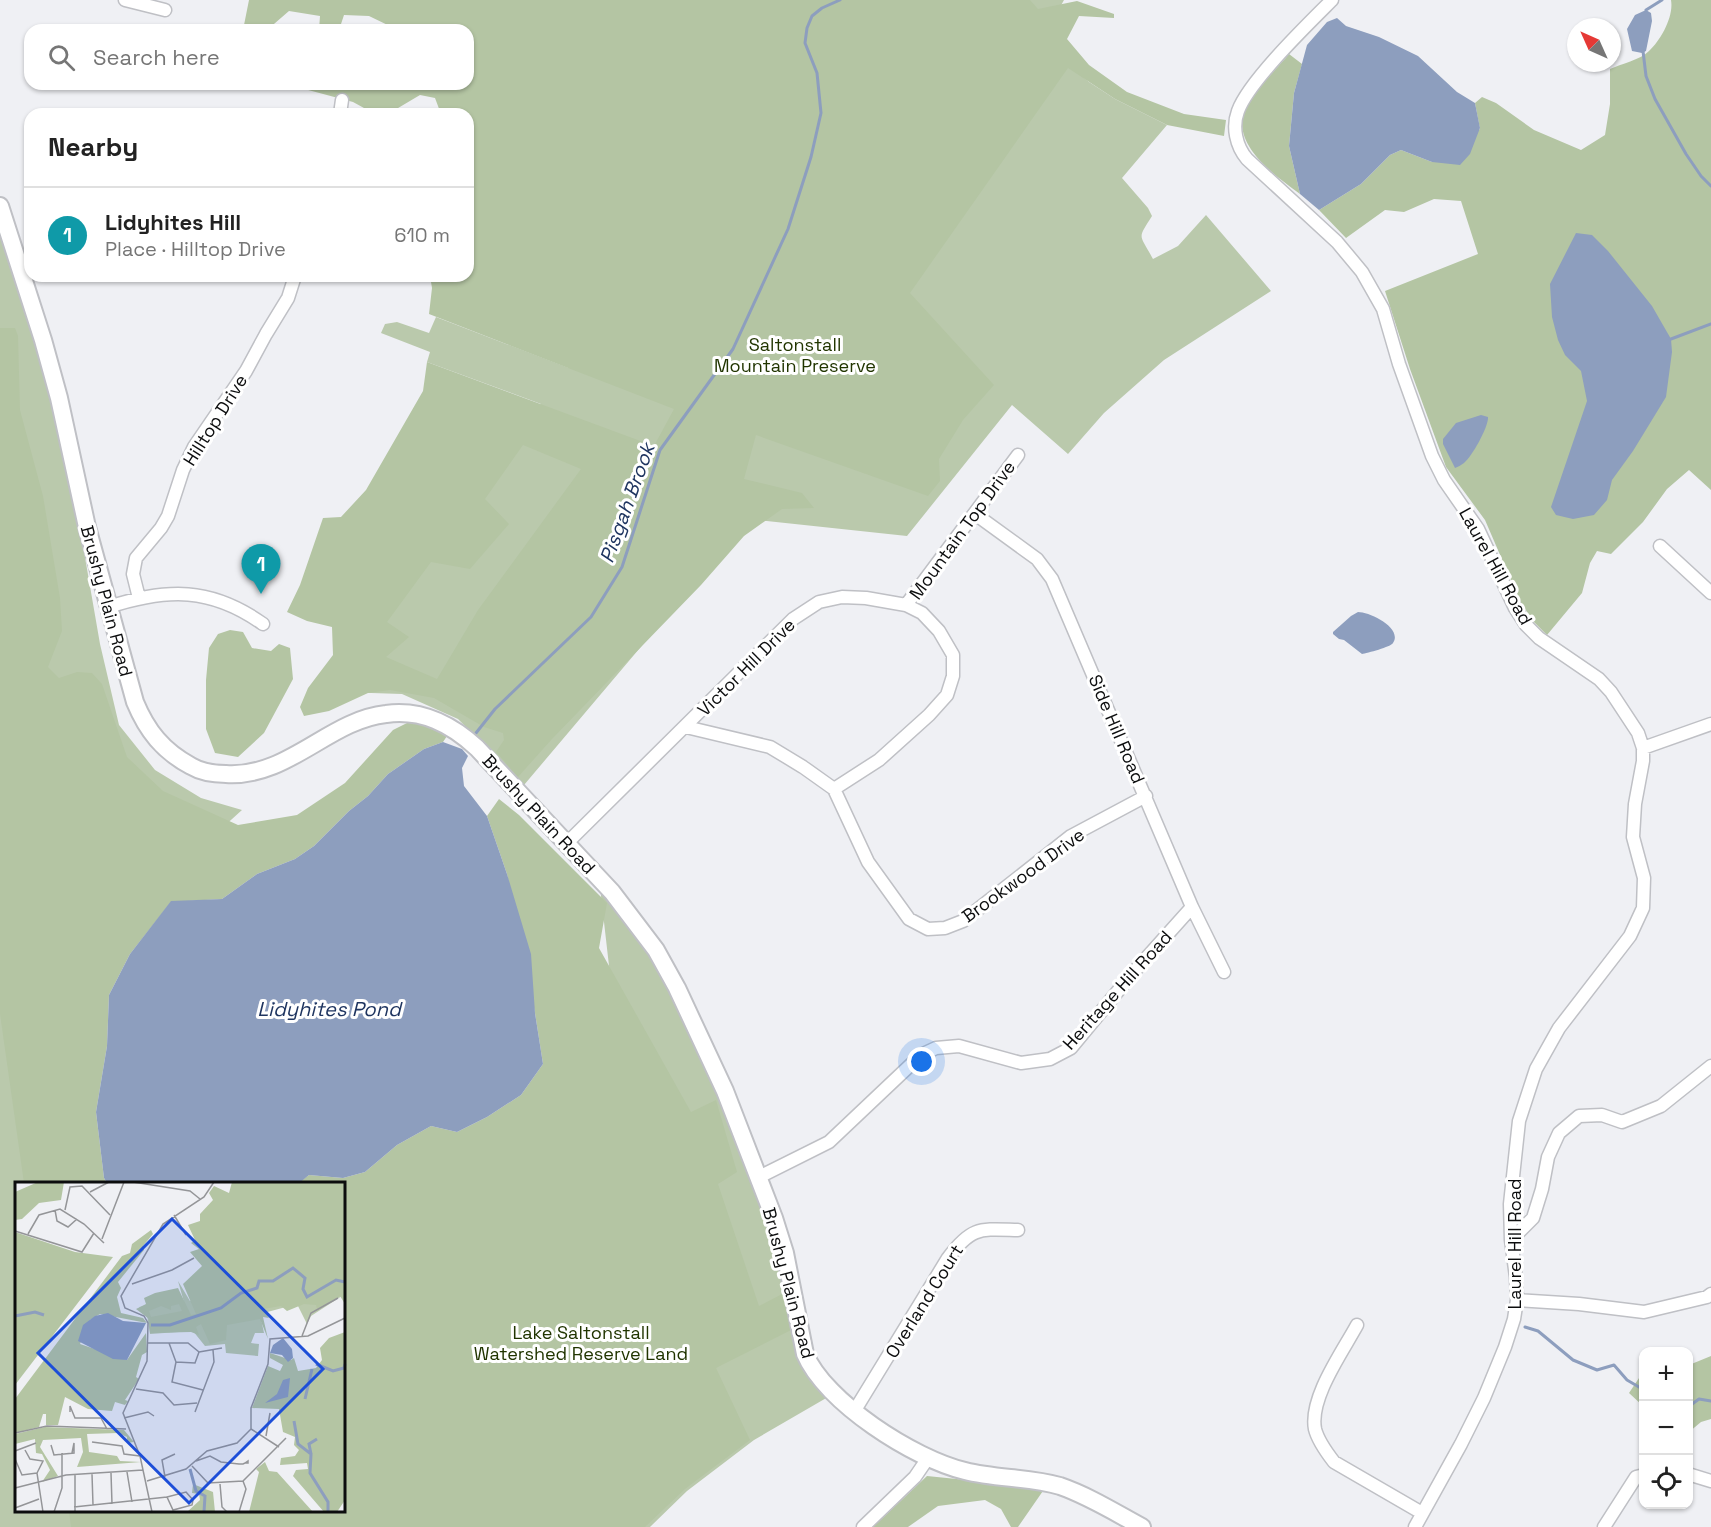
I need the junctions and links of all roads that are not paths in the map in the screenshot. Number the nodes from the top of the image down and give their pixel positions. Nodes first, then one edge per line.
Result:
1 (124, 0) edge
2 (1332, 0) edge
3 (165, 10) dead end
4 (342, 100) dead end
5 (341, 108) edge
6 (0, 206) edge
7 (24, 280) edge
8 (25, 282) edge
9 (293, 282) edge
10 (1018, 455) dead end
11 (975, 514) junction
12 (1660, 546) dead end
13 (1711, 593) edge
14 (139, 598) junction
15 (906, 605) junction
16 (109, 607) junction
17 (263, 624) dead end
18 (1711, 724) edge
19 (686, 726) junction
20 (1643, 748) junction
21 (834, 789) junction
22 (1146, 796) junction
23 (567, 843) junction
24 (1192, 907) junction
25 (1224, 972) dead end
26 (1711, 1066) edge
27 (759, 1177) junction
28 (1018, 1230) dead end
29 (1511, 1240) junction
30 (1711, 1294) edge
31 (1517, 1300) junction
32 (1357, 1325) dead end
33 (855, 1410) junction
34 (928, 1458) junction
35 (1693, 1475) edge
36 (1639, 1476) edge
37 (1711, 1481) edge
38 (1422, 1513) junction
39 (863, 1527) edge
40 (1142, 1527) edge
41 (1415, 1527) edge
42 (1604, 1527) edge

1 - 3 street
2 - 20 street, Laurel Hill Road
4 - 5 street
6 - 7 main road, Brushy Plain Road
8 - 16 main road, Brushy Plain Road
9 - 14 street, Hilltop Drive
10 - 11 street, Mountain Top Drive
11 - 15 street, Mountain Top Drive
11 - 22 street, Side Hill Road
12 - 13 street
14 - 16 street
14 - 17 street
15 - 19 street, Victor Hill Drive
15 - 21 street, Victor Hill Drive
16 - 23 main road, Brushy Plain Road
18 - 20 street
19 - 21 street
19 - 23 street
20 - 29 street, Laurel Hill Road
21 - 22 street, Brookwood Drive
22 - 24 street, Side Hill Road
23 - 27 main road, Brushy Plain Road
24 - 25 street, Side Hill Road
24 - 27 street, Heritage Hill Road
26 - 29 street
27 - 33 main road, Brushy Plain Road
28 - 33 street, Overland Court
29 - 31 street, Laurel Hill Road
30 - 31 street
31 - 38 street, Laurel Hill Road
32 - 38 street
33 - 34 main road, Brushy Plain Road
34 - 39 street
34 - 40 main road, Brushy Plain Road
35 - 37 street
36 - 42 street
38 - 41 street, Laurel Hill Road

